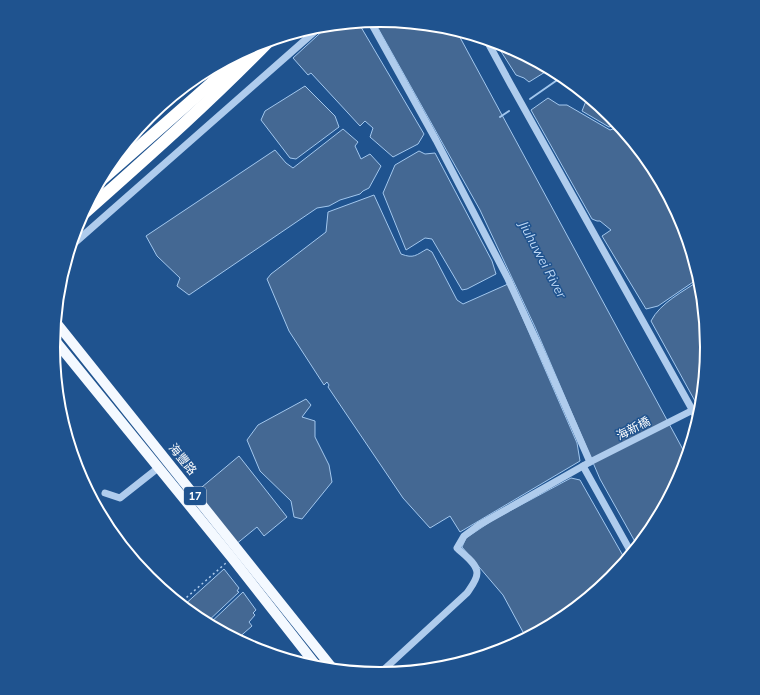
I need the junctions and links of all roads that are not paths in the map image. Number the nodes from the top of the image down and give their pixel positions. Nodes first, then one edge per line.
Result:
1 (373, 27) edge
2 (311, 34) edge
3 (490, 46) edge
4 (260, 50) edge
5 (238, 60) edge
6 (115, 168) edge
7 (94, 205) edge
8 (79, 239) edge
9 (60, 327) edge
10 (60, 346) edge
11 (693, 410) joint
12 (590, 462) junction
13 (583, 466) junction
14 (158, 468) junction
15 (105, 493) dead end
16 (629, 549) edge
17 (313, 661) edge
18 (329, 664) edge
19 (386, 668) edge

1 - 12 street
2 - 8 street
3 - 11 street
4 - 7 highway
5 - 6 highway
9 - 18 main road, 海豐路 / 17
10 - 14 main road, 海豐路 / 17
11 - 12 street, 海新橋
12 - 13 street, 海新橋
13 - 16 street
13 - 19 street, 海新橋
14 - 15 street
14 - 17 main road, 海豐路 / 17

